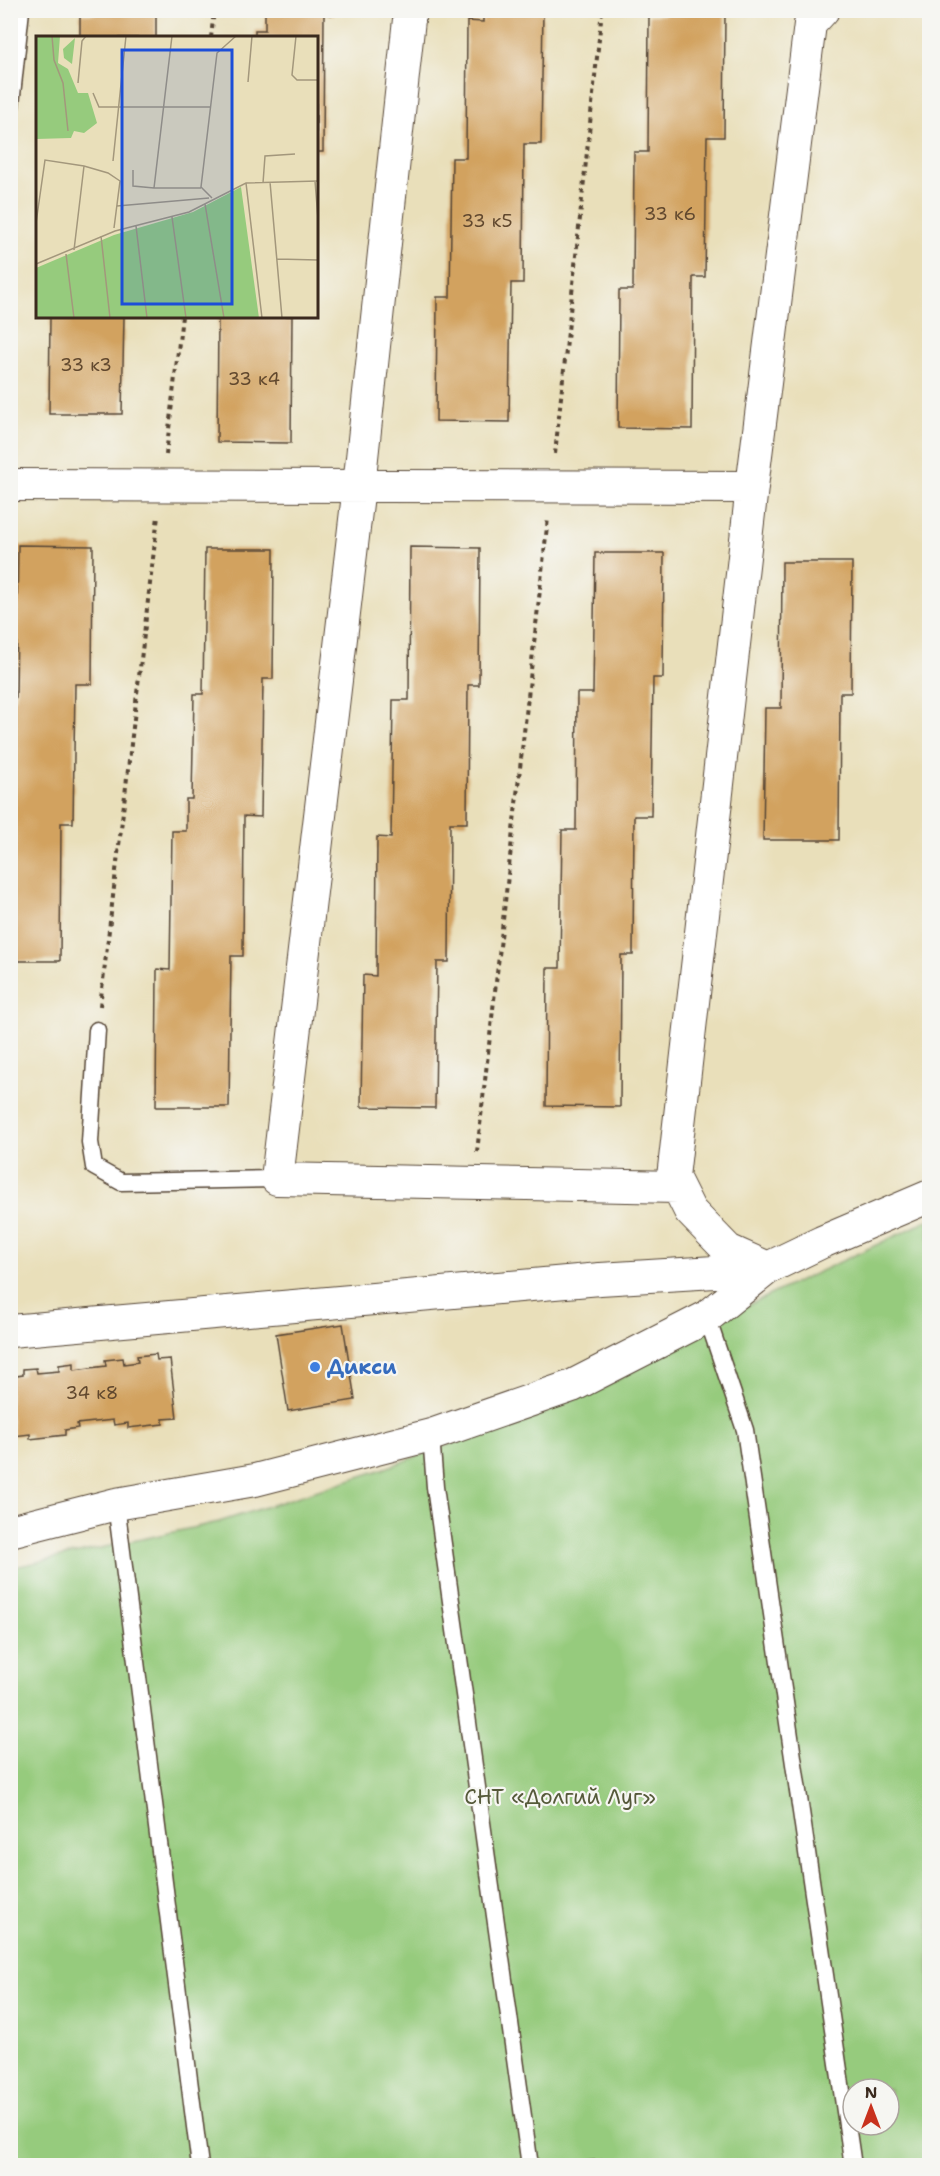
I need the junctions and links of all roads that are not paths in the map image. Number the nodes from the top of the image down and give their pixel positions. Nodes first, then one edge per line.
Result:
1 (21, 10) edge
2 (410, 10) edge
3 (823, 10) edge
4 (10, 114) edge
5 (10, 485) edge
6 (358, 486) junction
7 (752, 487) junction
8 (97, 1030) road end
9 (277, 1179) junction
10 (678, 1187) junction
11 (930, 1196) edge
12 (768, 1268) junction
13 (706, 1317) junction
14 (10, 1331) edge
15 (431, 1435) junction
16 (116, 1504) junction
17 (10, 1531) edge
18 (200, 2166) edge
19 (530, 2166) edge
20 (853, 2166) edge

1 - 4 lane
2 - 6 street
3 - 7 street
5 - 6 street
6 - 7 street
6 - 9 street
7 - 10 street
8 - 9 lane
9 - 10 street
10 - 12 street
11 - 12 street
12 - 13 street
12 - 14 street
13 - 15 street
13 - 20 lane
15 - 16 street
15 - 19 lane
16 - 17 street
16 - 18 lane

